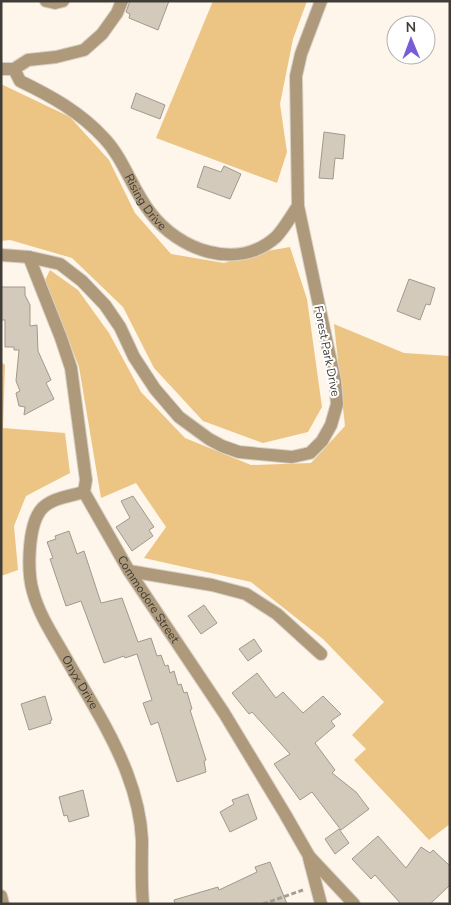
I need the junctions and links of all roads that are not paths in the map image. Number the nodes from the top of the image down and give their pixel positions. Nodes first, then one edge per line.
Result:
1 (46, 1) edge
2 (63, 1) edge
3 (122, 1) edge
4 (321, 1) edge
5 (8, 69) edge
6 (298, 206) junction
7 (1, 255) edge
8 (29, 258) junction
9 (84, 492) junction
10 (129, 572) junction
11 (321, 654) dead end
12 (309, 856) junction
13 (1, 896) edge
14 (3, 904) edge
15 (143, 904) edge
16 (321, 904) edge
17 (354, 904) edge

1 - 2 street
3 - 5 street
4 - 6 street, Forest Park Drive
5 - 6 street, Rising Drive
6 - 8 street, Forest Park Drive
7 - 8 street, Forest Park Drive
8 - 9 street
9 - 10 street, Commodore Street
9 - 15 street, Onyx Drive
10 - 11 street
10 - 12 street, Commodore Street
12 - 16 street
12 - 17 street, Commodore Street
13 - 14 street

